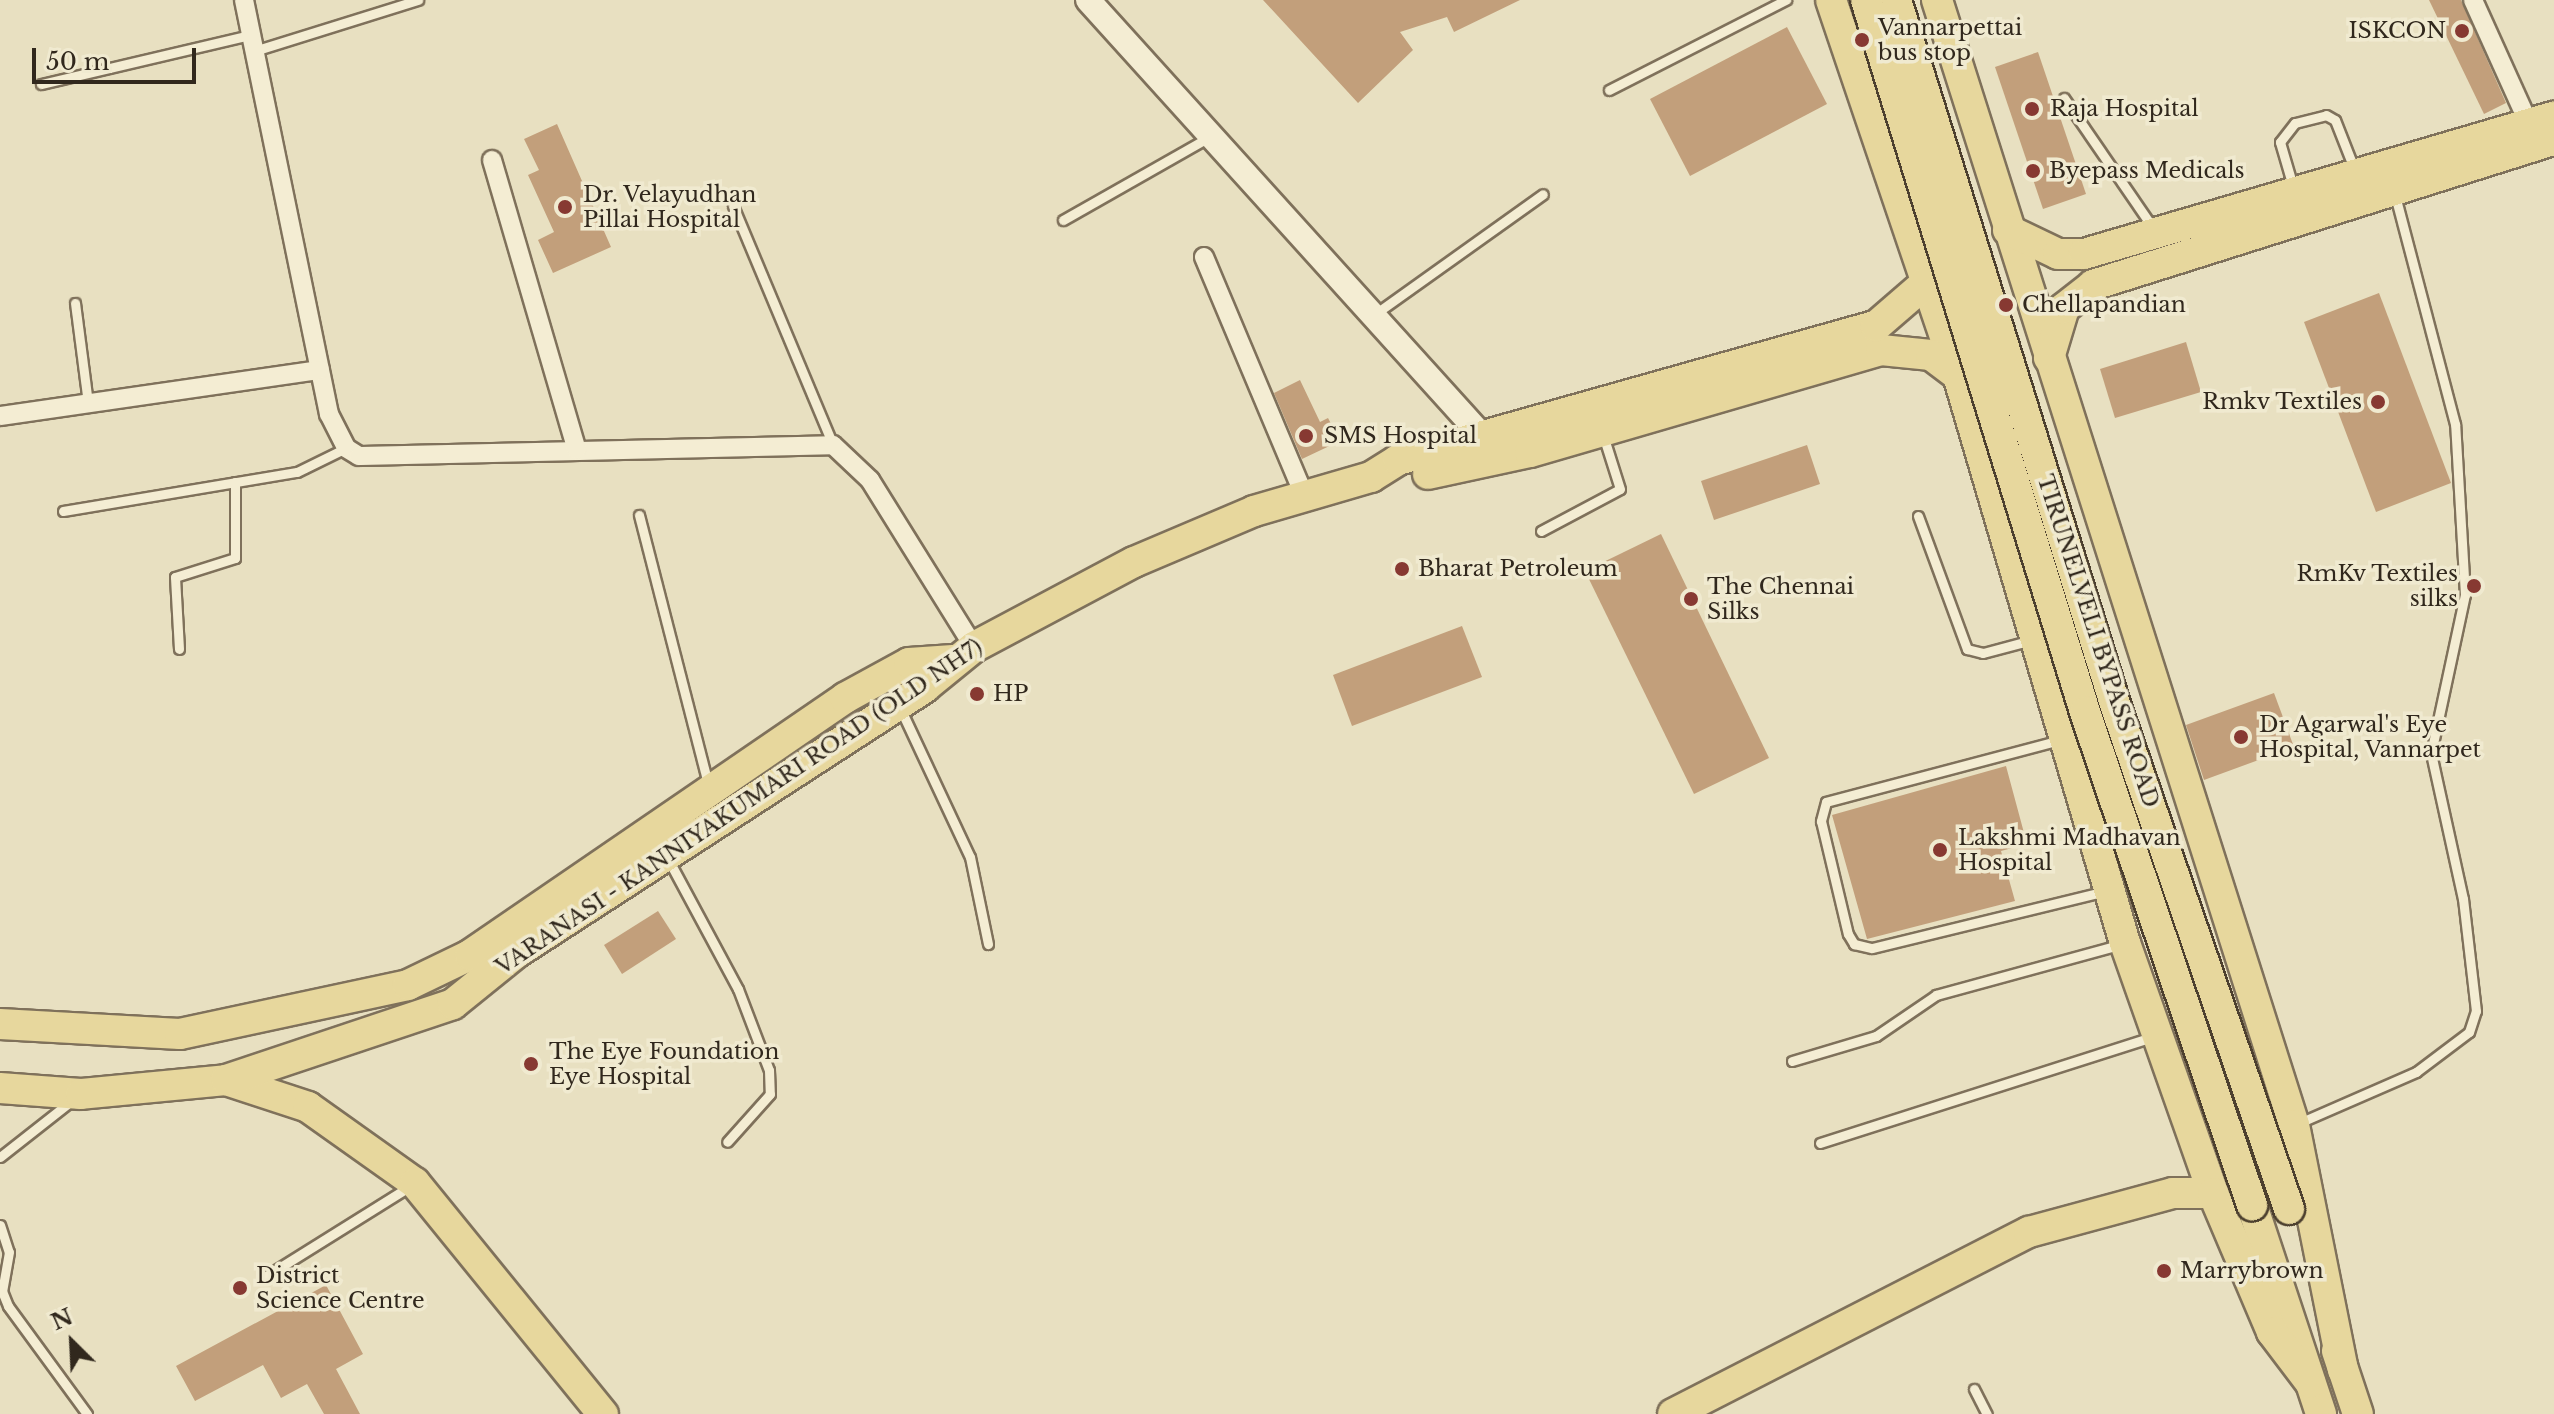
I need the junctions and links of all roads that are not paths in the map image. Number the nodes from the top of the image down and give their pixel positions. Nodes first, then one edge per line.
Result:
1 (244, 0) edge
2 (418, 0) edge
3 (1088, 0) edge
4 (1786, 0) edge
5 (1831, 0) edge
6 (1866, 0) edge
7 (1896, 0) edge
8 (1937, 0) edge
9 (2473, 0) edge
10 (252, 43) junction
11 (41, 84) dead end
12 (1609, 90) dead end
13 (2064, 98) dead end
14 (1969, 107) junction
15 (2542, 120) edge
16 (1876, 134) junction
17 (1212, 135) junction
18 (2554, 140) edge
19 (492, 160) dead end
20 (2356, 175) junction
21 (2393, 188) junction
22 (2295, 193) junction
23 (1543, 194) dead end
24 (733, 206) dead end
25 (1063, 220) dead end
26 (2008, 230) junction
27 (2158, 234) junction
28 (1204, 257) dead end
29 (1927, 282) junction
30 (75, 303) dead end
31 (1372, 316) junction
32 (2049, 358) junction
33 (320, 370) junction
34 (1958, 375) junction
35 (88, 403) junction
36 (0, 416) edge
37 (1601, 432) junction
38 (1485, 439) junction
39 (2075, 442) junction
40 (833, 445) junction
41 (346, 448) junction
42 (577, 450) junction
43 (1371, 477) junction
44 (1988, 478) junction
45 (235, 482) junction
46 (1305, 497) junction
47 (63, 511) dead end
48 (639, 515) dead end
49 (1918, 516) dead end
50 (1541, 531) dead end
51 (2036, 640) junction
52 (179, 649) dead end
53 (963, 654) junction
54 (898, 703) junction
55 (2063, 739) junction
56 (710, 791) junction
57 (664, 853) junction
58 (2108, 891) junction
59 (2125, 943) junction
60 (988, 944) dead end
61 (0, 1024) edge
62 (2155, 1036) junction
63 (1792, 1061) dead end
64 (226, 1080) junction
65 (0, 1088) edge
66 (81, 1094) junction
67 (2294, 1125) junction
68 (727, 1142) dead end
69 (1820, 1143) dead end
70 (0, 1157) edge
71 (415, 1183) junction
72 (2213, 1193) junction
73 (0, 1225) edge
74 (263, 1278) dead end
75 (2343, 1370) junction
76 (2310, 1382) junction
77 (1974, 1389) dead end
78 (87, 1414) edge
79 (603, 1414) edge
80 (1673, 1414) edge
81 (1987, 1414) edge
82 (2321, 1414) edge
83 (2358, 1414) edge

1 - 10 street
2 - 10 lane
3 - 17 street
4 - 12 lane
5 - 16 main road
6 - 76 main road, TIRUNELVELI BYPASS ROAD, bridge
7 - 75 main road, TIRUNELVELI BYPASS ROAD, bridge
8 - 14 main road
9 - 15 street
10 - 11 lane
10 - 33 street
13 - 27 lane
14 - 16 main road
14 - 26 main road
15 - 20 main road
16 - 29 main road
17 - 25 lane
17 - 31 street
18 - 21 main road
19 - 42 street
20 - 22 main road
20 - 22 lane
21 - 32 main road
21 - 67 lane
22 - 27 main road
23 - 31 lane
24 - 40 lane
26 - 27 main road
26 - 32 main road
28 - 46 street
29 - 34 main road
29 - 38 main road, VARANASI - KANNIYAKUMARI ROAD (OLD NH7)
30 - 35 lane
31 - 38 street
32 - 39 main road
33 - 35 street
33 - 41 street
34 - 37 main road, VARANASI - KANNIYAKUMARI ROAD (OLD NH7)
34 - 44 main road
35 - 36 street
37 - 43 main road, VARANASI - KANNIYAKUMARI ROAD (OLD NH7)
37 - 50 lane
38 - 43 main road, VARANASI - KANNIYAKUMARI ROAD (OLD NH7)
39 - 44 main road
39 - 67 main road
40 - 42 street
40 - 53 street
41 - 42 street
41 - 45 lane
43 - 46 main road, VARANASI - KANNIYAKUMARI ROAD (OLD NH7)
44 - 51 main road
45 - 47 lane
45 - 52 lane
46 - 53 main road, VARANASI - KANNIYAKUMARI ROAD (OLD NH7)
48 - 56 lane
49 - 51 lane
51 - 55 main road
53 - 54 main road, VARANASI - KANNIYAKUMARI ROAD (OLD NH7)
53 - 56 main road, VARANASI - KANNIYAKUMARI ROAD (OLD NH7)
54 - 57 main road, VARANASI - KANNIYAKUMARI ROAD (OLD NH7)
54 - 60 lane
55 - 58 main road
55 - 58 lane
56 - 61 main road, VARANASI - KANNIYAKUMARI ROAD (OLD NH7)
57 - 64 main road, VARANASI - KANNIYAKUMARI ROAD (OLD NH7)
57 - 68 lane
58 - 59 main road
59 - 62 main road
59 - 63 lane
62 - 69 lane
62 - 72 main road
64 - 66 main road, VARANASI - KANNIYAKUMARI ROAD (OLD NH7)
64 - 71 main road
65 - 66 main road, VARANASI - KANNIYAKUMARI ROAD (OLD NH7)
66 - 70 lane
67 - 75 main road
71 - 74 lane
71 - 79 main road
72 - 76 main road
72 - 80 main road
73 - 78 lane
75 - 83 main road, TIRUNELVELI BYPASS ROAD
76 - 82 main road, TIRUNELVELI BYPASS ROAD
77 - 81 lane

